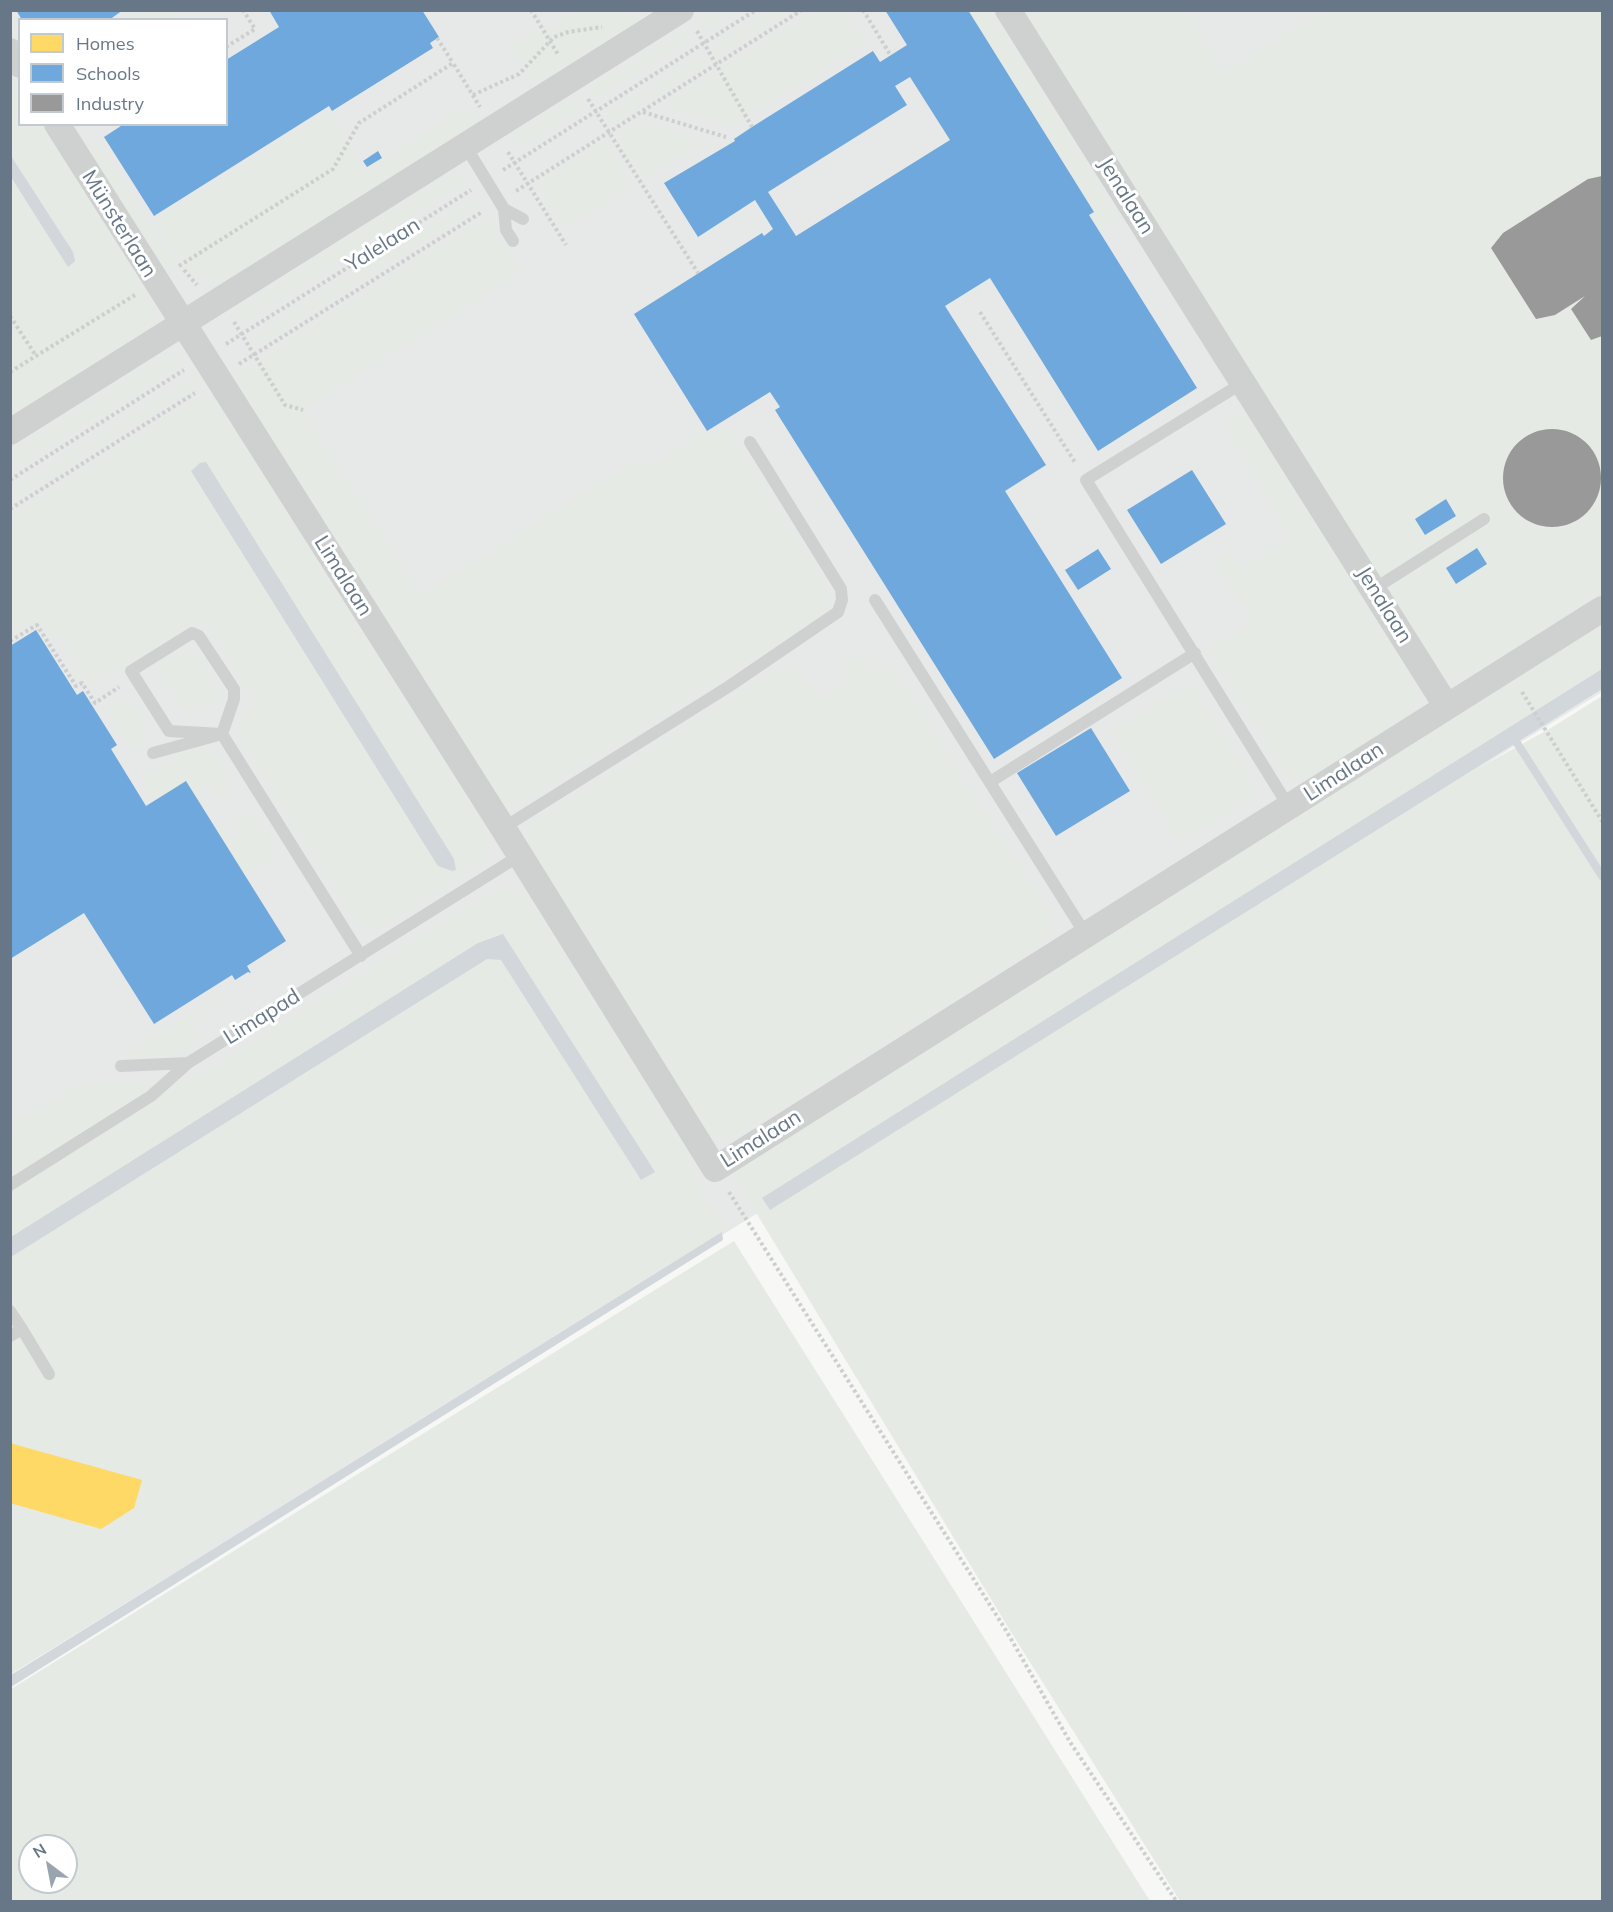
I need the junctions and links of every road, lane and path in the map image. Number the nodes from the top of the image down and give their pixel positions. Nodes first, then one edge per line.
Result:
1 (243, 10) edge
2 (531, 10) edge
3 (756, 10) edge
4 (802, 10) edge
5 (863, 10) edge
6 (1008, 10) edge
7 (688, 19) edge
8 (437, 38) dead end
9 (705, 43) junction
10 (228, 46) edge
11 (891, 56) dead end
12 (453, 63) junction
13 (715, 65) junction
14 (574, 78) junction
15 (642, 111) junction
16 (595, 112) junction
17 (58, 126) edge
18 (753, 127) dead end
19 (494, 129) junction
20 (607, 133) junction
21 (726, 137) dead end
22 (466, 147) junction
23 (515, 163) junction
24 (487, 180) junction
25 (527, 184) junction
26 (502, 205) junction
27 (523, 219) dead end
28 (513, 241) dead end
29 (566, 245) dead end
30 (174, 255) dead end
31 (180, 266) junction
32 (698, 273) dead end
33 (156, 282) junction
34 (219, 301) junction
35 (980, 312) dead end
36 (10, 316) edge
37 (182, 324) junction
38 (242, 334) junction
39 (255, 355) junction
40 (36, 356) junction
41 (210, 368) junction
42 (10, 372) edge
43 (1244, 382) junction
44 (303, 410) dead end
45 (10, 432) edge
46 (750, 442) dead end
47 (10, 480) edge
48 (1086, 480) junction
49 (10, 509) edge
50 (1484, 519) dead end
51 (1374, 589) junction
52 (875, 600) dead end
53 (1602, 609) edge
54 (10, 641) edge
55 (1195, 653) junction
56 (134, 677) junction
57 (1447, 707) junction
58 (1534, 712) dead end
59 (222, 734) junction
60 (153, 753) dead end
61 (990, 782) junction
62 (1289, 807) junction
63 (1602, 821) edge
64 (503, 828) junction
65 (519, 856) junction
66 (1086, 935) junction
67 (361, 956) junction
68 (188, 1063) junction
69 (121, 1066) dead end
70 (715, 1169) junction
71 (10, 1185) edge
72 (10, 1311) edge
73 (22, 1329) junction
74 (10, 1336) edge
75 (49, 1374) dead end
76 (1177, 1902) edge

1 - 10 path
2 - 14 path
3 - 9 path, Yalelaan
4 - 13 path
5 - 11 path
6 - 43 street, Jenalaan
7 - 9 path
7 - 14 street, Yalelaan
8 - 12 path
9 - 13 path
9 - 16 path, Yalelaan
12 - 19 path
12 - 31 path
13 - 15 path
13 - 18 path
14 - 16 path
14 - 19 street, Yalelaan
15 - 20 path
15 - 21 path
16 - 20 path
16 - 23 path, Yalelaan
17 - 33 street, Münsterlaan
19 - 22 street, Yalelaan
19 - 23 path
20 - 25 path
20 - 32 path
22 - 24 lane
22 - 34 street, Yalelaan
23 - 24 path, Yalelaan
23 - 25 path
24 - 26 lane
24 - 38 path, Yalelaan
25 - 26 path
25 - 29 path
26 - 27 lane
26 - 28 lane
26 - 39 path
30 - 31 path
31 - 33 path
31 - 34 path
33 - 37 street, Münsterlaan
33 - 40 path
34 - 37 street, Yalelaan
34 - 38 path
35 - 48 path
36 - 40 path
37 - 41 street, Limalaan
37 - 45 street, Yalelaan
38 - 39 path
38 - 41 path, Yalelaan
39 - 41 path
39 - 44 path
40 - 42 path
41 - 47 path, Yalelaan
41 - 49 path
41 - 64 street, Limalaan
43 - 48 lane
43 - 51 street, Jenalaan
46 - 64 lane
48 - 55 lane
50 - 51 lane
51 - 57 street, Jenalaan
52 - 61 lane
53 - 57 street, Limalaan
54 - 56 path
55 - 61 lane
55 - 62 lane
56 - 59 lane
56 - 59 lane
57 - 62 street, Limalaan
58 - 63 path
59 - 60 lane
59 - 67 lane
61 - 66 lane
62 - 66 street, Limalaan
64 - 65 street, Limalaan
65 - 67 lane, Limapad
65 - 70 street, Limalaan
66 - 70 street, Limalaan
67 - 68 lane, Limapad
68 - 69 lane
68 - 71 lane, Limapad
70 - 76 path
72 - 73 lane
73 - 74 lane
73 - 75 lane

